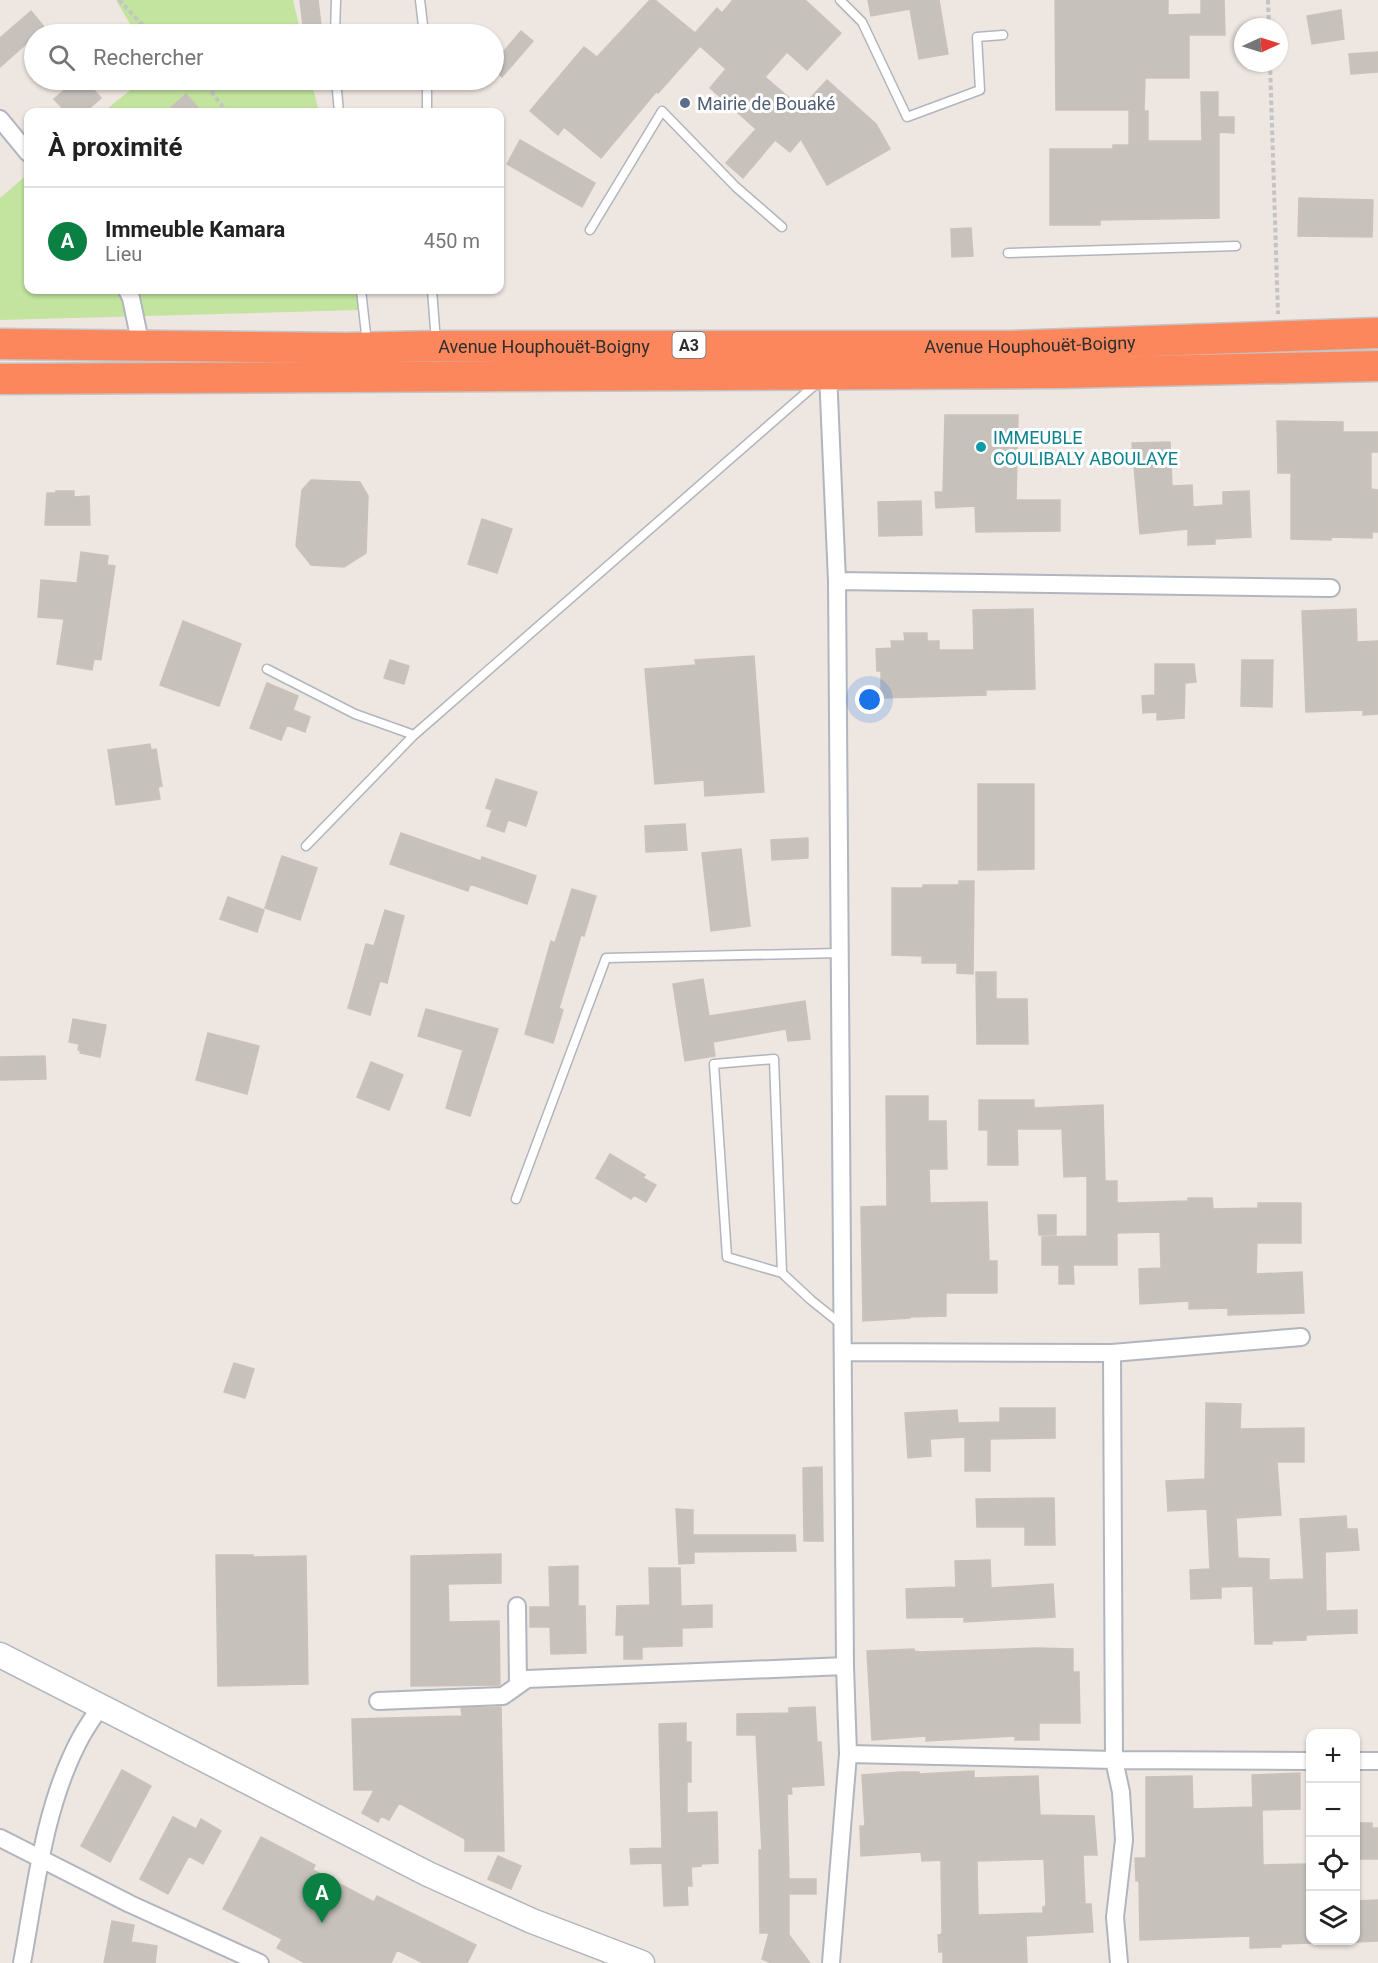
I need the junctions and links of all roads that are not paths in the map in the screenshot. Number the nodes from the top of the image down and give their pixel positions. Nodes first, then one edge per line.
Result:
1 (336, 0) edge
2 (420, 0) edge
3 (840, 0) edge
4 (335, 24) edge
5 (422, 24) edge
6 (1003, 35) dead end
7 (337, 90) edge
8 (427, 90) edge
9 (339, 108) edge
10 (428, 108) edge
11 (0, 119) edge
12 (24, 148) edge
13 (782, 227) dead end
14 (590, 230) dead end
15 (1236, 246) dead end
16 (1008, 253) dead end
17 (129, 294) edge
18 (361, 294) edge
19 (432, 294) edge
20 (1378, 333) edge
21 (0, 344) edge
22 (141, 345) junction
23 (436, 345) junction
24 (368, 348) junction
25 (1378, 366) edge
26 (828, 373) junction
27 (0, 378) edge
28 (143, 378) junction
29 (837, 581) junction
30 (1331, 588) dead end
31 (267, 669) dead end
32 (414, 735) junction
33 (306, 846) dead end
34 (840, 952) junction
35 (516, 1199) dead end
36 (782, 1273) junction
37 (842, 1325) junction
38 (1301, 1337) dead end
39 (843, 1352) junction
40 (1112, 1353) junction
41 (517, 1606) dead end
42 (0, 1655) edge
43 (845, 1666) junction
44 (518, 1685) junction
45 (378, 1701) dead end
46 (101, 1706) junction
47 (848, 1754) junction
48 (1114, 1760) junction
49 (1306, 1761) edge
50 (1360, 1761) edge
51 (1378, 1761) edge
52 (0, 1838) edge
53 (41, 1859) junction
54 (633, 1962) edge
55 (22, 1963) edge
56 (260, 1963) edge
57 (831, 1963) edge
58 (1119, 1963) edge

1 - 4 lane
2 - 5 lane
3 - 6 lane
7 - 9 lane
8 - 10 lane
11 - 12 street
13 - 14 lane
15 - 16 lane
17 - 22 street
18 - 24 lane
19 - 23 lane
20 - 23 highway, Avenue Houphouët-Boigny / A3
21 - 22 highway, Avenue Houphouët-Boigny / A3
22 - 24 highway, Avenue Houphouët-Boigny / A3
22 - 28 street
23 - 24 highway, Avenue Houphouët-Boigny / A3
25 - 26 highway, Avenue Houphouët-Boigny / A3
26 - 28 highway, Avenue Houphouët-Boigny / A3
26 - 29 street
26 - 32 lane
27 - 28 highway, Avenue Houphouët-Boigny / A3
29 - 30 street
29 - 34 street
31 - 32 lane
32 - 33 lane
34 - 35 lane
34 - 37 street
36 - 36 lane
36 - 37 lane
37 - 39 street
38 - 40 street
39 - 40 street
39 - 43 street
40 - 48 street
41 - 44 street
42 - 46 main road
43 - 44 street
43 - 47 street
44 - 45 street
46 - 53 street
46 - 54 main road
47 - 48 street
47 - 57 street
48 - 49 street
48 - 58 street
50 - 51 street
52 - 53 street
53 - 55 street
53 - 56 street

